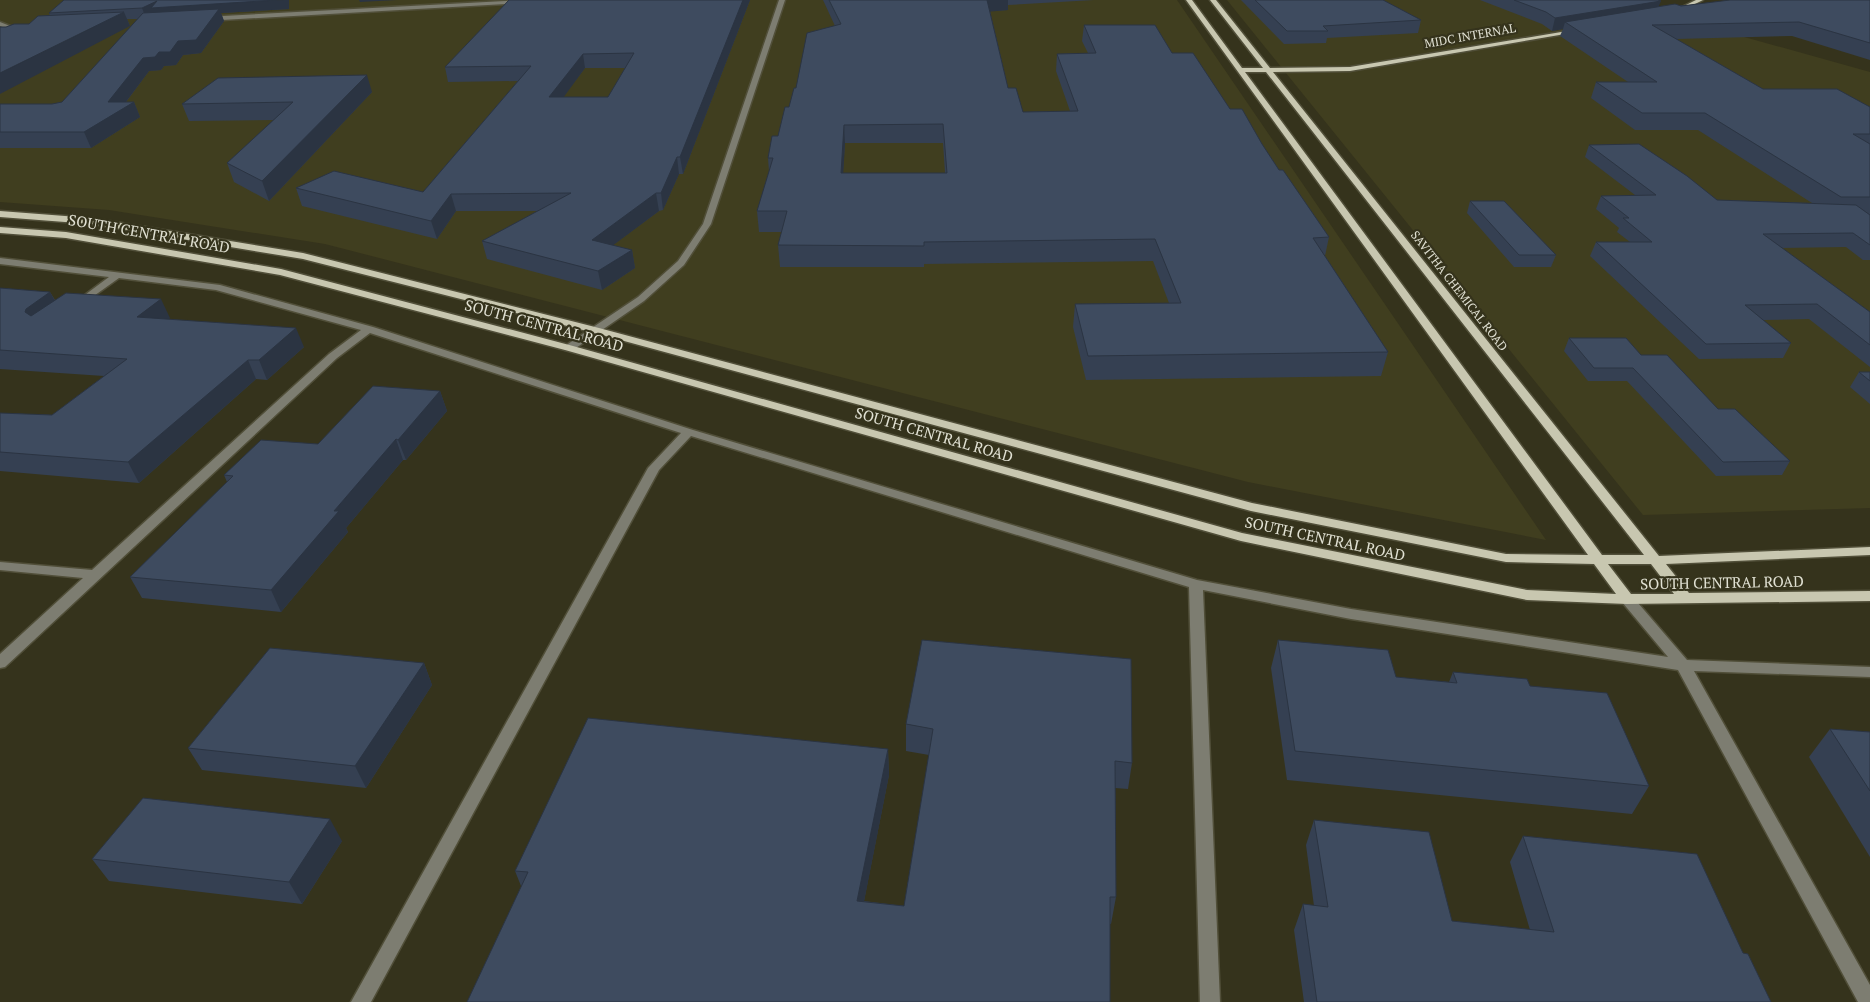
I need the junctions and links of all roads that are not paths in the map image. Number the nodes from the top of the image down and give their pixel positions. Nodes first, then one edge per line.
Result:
1 (782, 0) edge
2 (1189, 0) edge
3 (1213, 0) edge
4 (1700, 0) edge
5 (525, 2) edge
6 (1663, 15) edge
7 (200, 20) edge
8 (0, 24) edge
9 (1587, 28) edge
10 (22, 29) edge
11 (1240, 70) junction
12 (1268, 70) junction
13 (0, 214) edge
14 (0, 230) edge
15 (0, 261) edge
16 (117, 275) junction
17 (65, 313) edge
18 (369, 329) junction
19 (595, 330) junction
20 (569, 348) junction
21 (689, 432) junction
22 (1870, 550) edge
23 (1599, 560) junction
24 (1656, 560) junction
25 (0, 566) edge
26 (95, 575) junction
27 (1196, 584) junction
28 (1870, 596) edge
29 (1627, 599) junction
30 (1686, 599) junction
31 (0, 663) edge
32 (1683, 665) junction
33 (1870, 672) edge
34 (361, 1002) edge
35 (1210, 1002) edge
36 (1869, 1002) edge

1 - 19 street
2 - 11 main road
3 - 12 main road, SAVITHA CHEMICAL ROAD
4 - 6 main road
5 - 7 street
8 - 10 street
9 - 12 main road, MIDC INTERNAL
11 - 12 main road, MIDC INTERNAL
11 - 23 main road
12 - 24 main road, SAVITHA CHEMICAL ROAD
13 - 19 main road, SOUTH CENTRAL ROAD
14 - 20 main road, SOUTH CENTRAL ROAD
15 - 16 street
16 - 17 street
16 - 18 street
18 - 21 street
18 - 26 street
19 - 20 street
19 - 23 main road, SOUTH CENTRAL ROAD
20 - 29 main road, SOUTH CENTRAL ROAD
21 - 27 street
21 - 34 street
22 - 24 main road, SOUTH CENTRAL ROAD
23 - 24 main road, SOUTH CENTRAL ROAD
23 - 29 main road
24 - 30 main road, SAVITHA CHEMICAL ROAD
25 - 26 street
26 - 31 street
27 - 32 street
27 - 35 street
28 - 30 main road, SOUTH CENTRAL ROAD
29 - 30 main road, SOUTH CENTRAL ROAD
29 - 32 street
32 - 33 street
32 - 36 street

